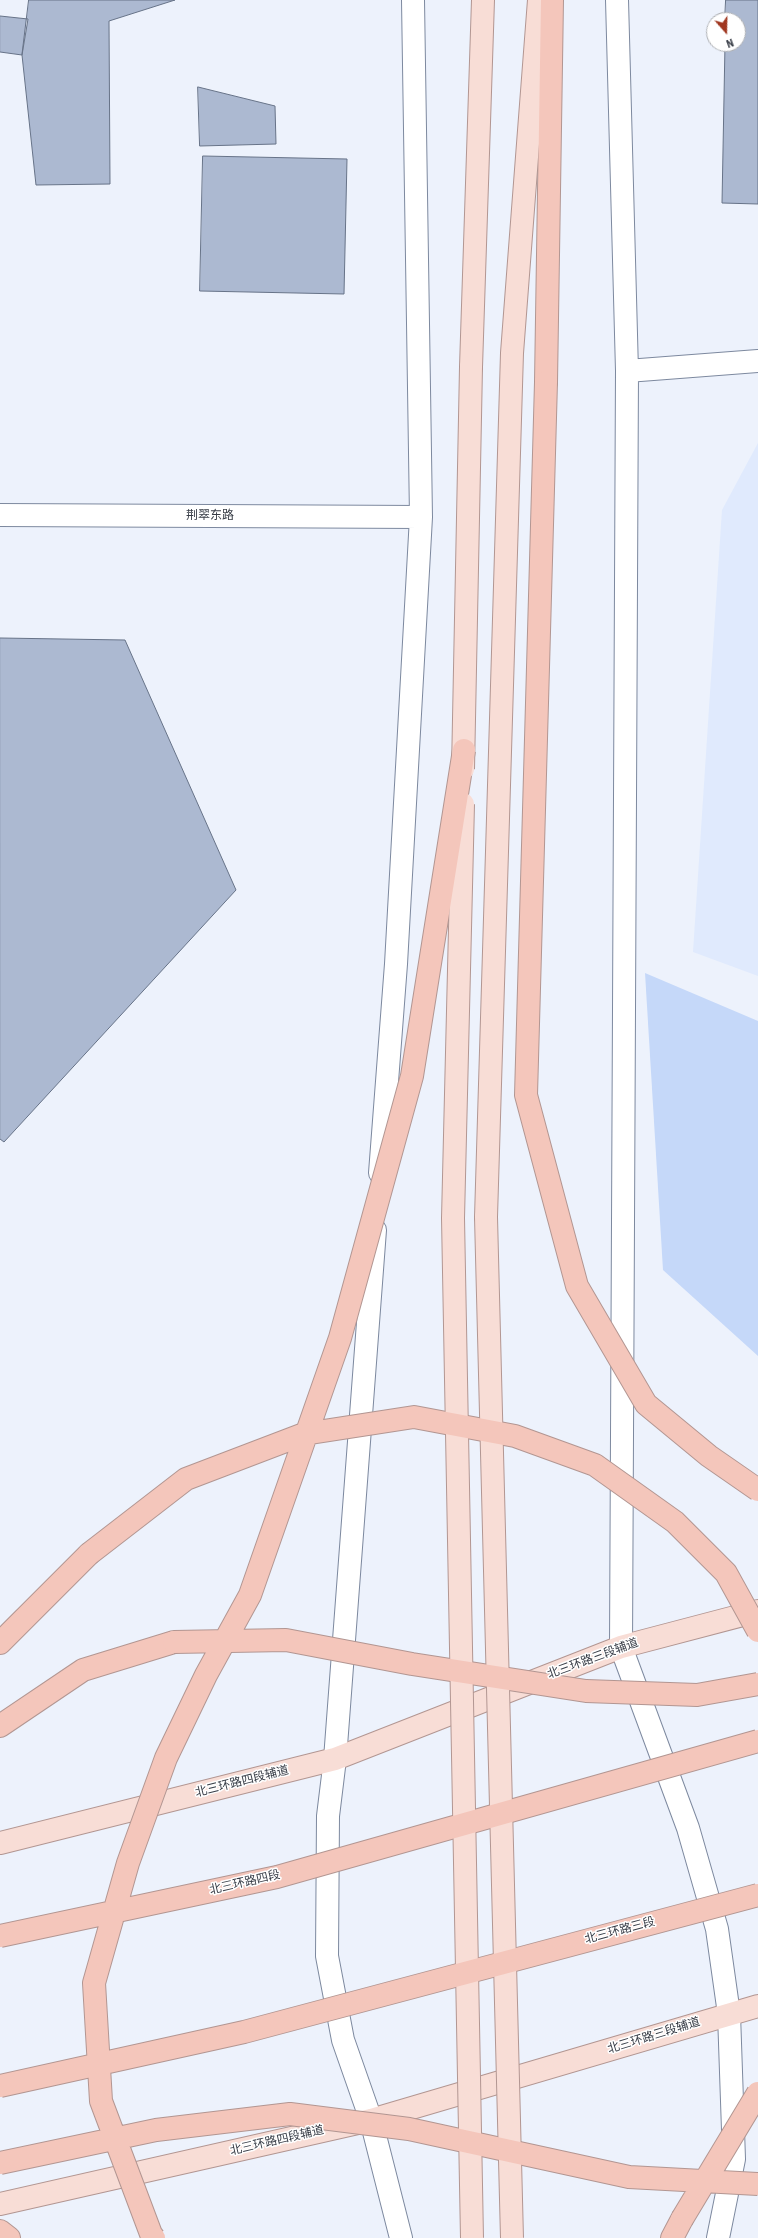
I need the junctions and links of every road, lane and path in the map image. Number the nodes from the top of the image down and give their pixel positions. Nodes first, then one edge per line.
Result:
1 (413, 0) edge
2 (483, 0) edge
3 (539, 0) edge
4 (552, 0) edge
5 (617, 0) edge
6 (758, 361) edge
7 (627, 371) junction
8 (0, 515) edge
9 (420, 517) junction
10 (464, 750) junction
11 (758, 1490) edge
12 (758, 1612) edge
13 (758, 1631) edge
14 (0, 1643) edge
15 (621, 1647) junction
16 (758, 1684) edge
17 (478, 1703) joint
18 (0, 1726) edge
19 (758, 1741) edge
20 (334, 1759) junction
21 (0, 1844) edge
22 (758, 1894) edge
23 (0, 1936) edge
24 (758, 2006) edge
25 (729, 2014) junction
26 (550, 2067) joint
27 (0, 2086) edge
28 (758, 2093) edge
29 (371, 2120) junction
30 (0, 2163) edge
31 (758, 2184) edge
32 (0, 2204) edge
33 (0, 2231) edge
34 (10, 2238) edge
35 (154, 2238) edge
36 (401, 2238) edge
37 (472, 2238) edge
38 (512, 2238) edge
39 (672, 2238) edge
40 (718, 2238) edge

1 - 9 street
2 - 10 main road, bridge
3 - 38 main road, bridge
4 - 11 highway, bridge
5 - 7 street
6 - 7 street
7 - 15 street
8 - 9 street, 荆翠东路
9 - 20 street
10 - 35 highway, bridge
10 - 37 main road, bridge
12 - 15 main road, 北三环路三段辅道
13 - 14 highway, bridge
15 - 17 main road, 北三环路三段辅道
15 - 25 street
16 - 18 highway, bridge
17 - 20 main road, 北三环路四段辅道
19 - 23 highway, 北三环路四段, bridge
20 - 21 main road, 北三环路四段辅道
20 - 29 street
22 - 27 highway, 北三环路三段, bridge
24 - 25 main road, 北三环路三段辅道
25 - 26 main road, 北三环路三段辅道
25 - 40 street
26 - 29 main road, 北三环路四段辅道
28 - 39 highway, bridge
29 - 32 main road, 北三环路四段辅道
29 - 36 street
30 - 31 highway, bridge
33 - 34 highway

